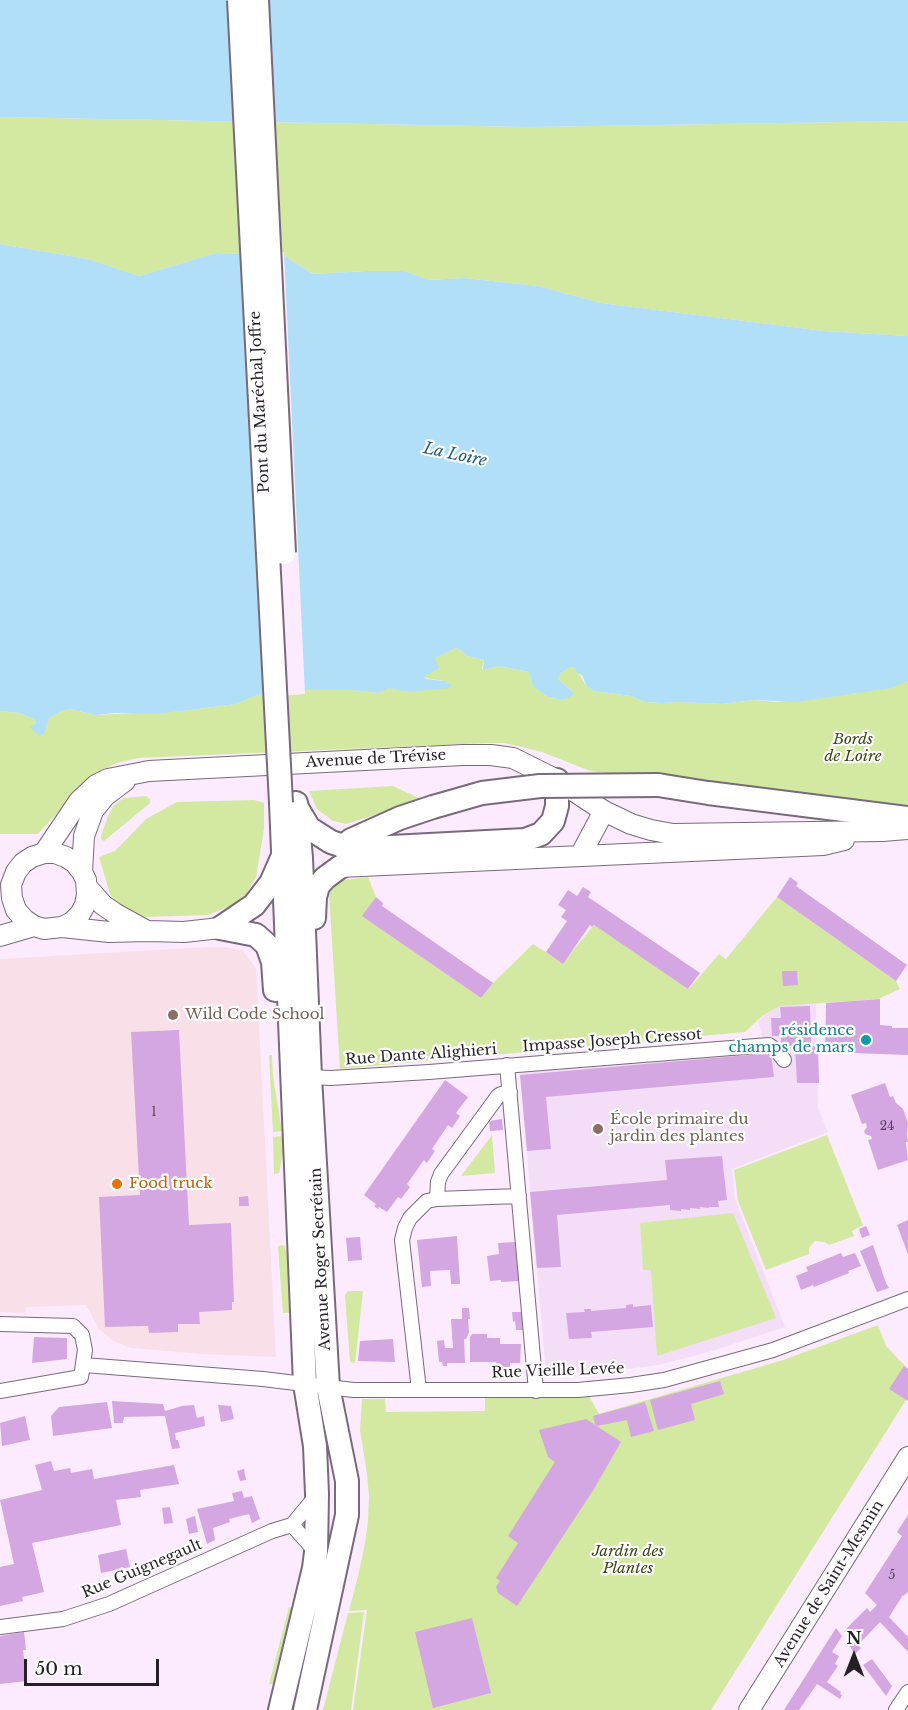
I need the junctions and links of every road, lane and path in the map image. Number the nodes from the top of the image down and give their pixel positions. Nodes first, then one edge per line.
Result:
1 (239, 0) edge
2 (257, 0) edge
3 (134, 774) junction
4 (557, 780) junction
5 (291, 804) junction
6 (604, 811) junction
7 (908, 818) edge
8 (908, 829) edge
9 (882, 831) junction
10 (44, 853) junction
11 (580, 856) junction
12 (283, 857) junction
13 (341, 857) junction
14 (8, 872) edge
15 (85, 880) junction
16 (34, 926) junction
17 (62, 927) junction
18 (220, 928) junction
19 (148, 931) junction
20 (0, 936) edge
21 (309, 1030) junction
22 (784, 1060) dead end
23 (507, 1065) junction
24 (310, 1077) junction
25 (510, 1092) junction
26 (294, 1104) junction
27 (519, 1196) junction
28 (437, 1199) junction
29 (908, 1299) edge
30 (0, 1324) edge
31 (84, 1365) junction
32 (304, 1384) junction
33 (328, 1387) junction
34 (419, 1390) junction
35 (0, 1391) edge
36 (536, 1391) junction
37 (908, 1457) edge
38 (317, 1494) junction
39 (292, 1525) junction
40 (316, 1552) junction
41 (0, 1627) edge
42 (908, 1692) edge
43 (280, 1710) edge
44 (305, 1710) edge
45 (749, 1710) edge
46 (896, 1710) edge

1 - 5 main road, Pont du Maréchal Joffre, bridge
2 - 5 main road, Pont du Maréchal Joffre, bridge
3 - 4 street, Avenue de Trévise
3 - 10 street, Avenue de Trévise
3 - 15 street, Avenue de Trévise
4 - 6 street, Avenue de Trévise
4 - 13 main road
5 - 12 main road, Avenue Roger Secrétain
5 - 13 main road
5 - 21 main road, Avenue Roger Secrétain
6 - 9 street, Avenue de Trévise
6 - 11 street
7 - 13 main road, bridge
8 - 9 street, Avenue de Trévise
9 - 11 street, Avenue de Trévise
10 - 14 street
10 - 15 street
11 - 13 street, Avenue de Trévise
12 - 18 main road
12 - 26 main road, Avenue Roger Secrétain
13 - 21 main road
14 - 16 street
15 - 17 street
15 - 19 street
16 - 17 street
16 - 20 street
17 - 19 street
18 - 19 street
18 - 26 main road
21 - 24 main road, Avenue Roger Secrétain
22 - 23 street, Impasse Joseph Cressot
23 - 24 street, Rue Dante Alighieri
23 - 25 street, Rue Dante Alighieri
24 - 33 main road, Avenue Roger Secrétain
25 - 27 street, Rue Dante Alighieri
25 - 28 street
26 - 32 main road, Avenue Roger Secrétain
27 - 28 street
27 - 36 street, Rue Dante Alighieri
28 - 34 street
29 - 36 street, Rue Vieille Levée
30 - 31 street
31 - 32 street, Rue Vieille Levée
31 - 35 street
32 - 33 street, Rue Vieille Levée
32 - 38 main road, Avenue Roger Secrétain
33 - 34 street, Rue Vieille Levée
33 - 44 main road, Avenue Roger Secrétain
34 - 36 street, Rue Vieille Levée
37 - 45 street, Avenue de Saint-Mesmin
38 - 39 street
38 - 40 main road, Avenue Roger Secrétain
39 - 40 street
39 - 41 street, Rue Guignegault
40 - 43 main road, Avenue Roger Secrétain
42 - 46 street

